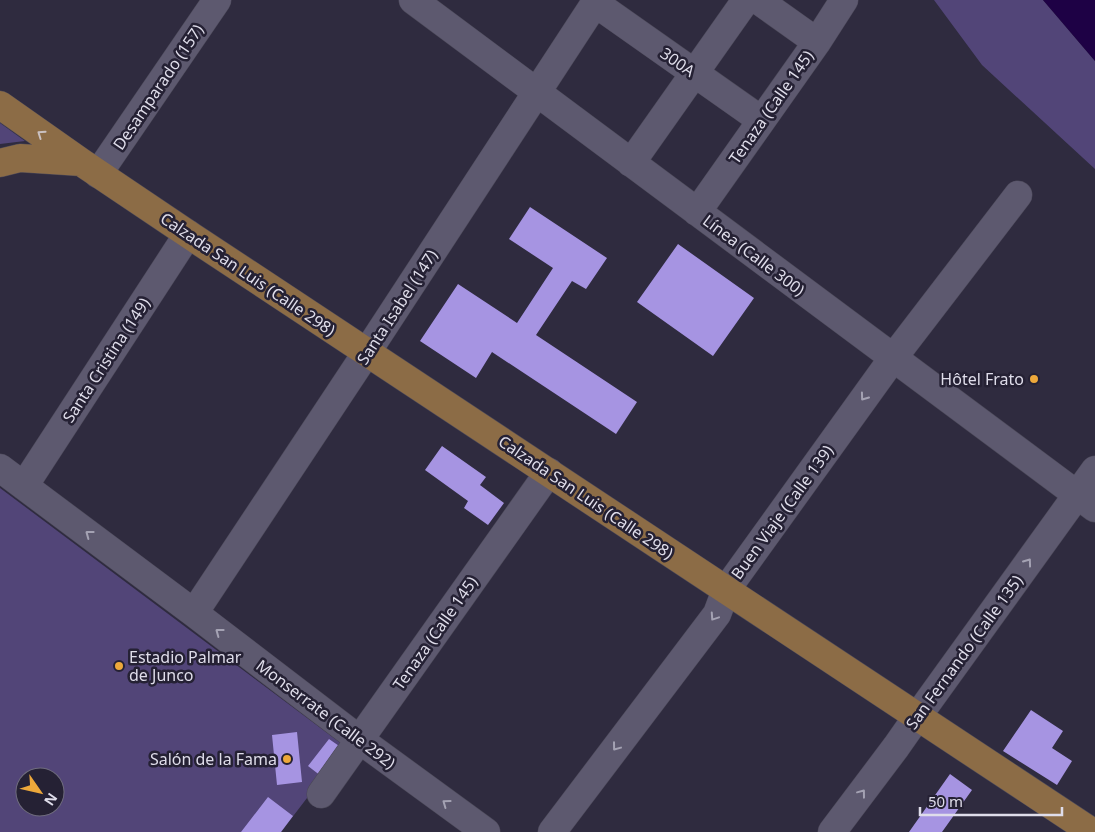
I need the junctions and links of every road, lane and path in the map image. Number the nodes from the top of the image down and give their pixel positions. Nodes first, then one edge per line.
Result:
1 (217, 0) edge
2 (413, 0) edge
3 (746, 0) edge
4 (758, 0) edge
5 (844, 0) edge
6 (596, 2) edge
7 (817, 42) junction
8 (695, 73) junction
9 (537, 92) junction
10 (0, 105) edge
11 (761, 120) junction
12 (631, 163) junction
13 (0, 164) edge
14 (90, 168) junction
15 (1018, 195) dead end
16 (697, 212) junction
17 (188, 234) junction
18 (367, 352) junction
19 (893, 358) junction
20 (0, 468) edge
21 (1095, 470) edge
22 (549, 472) junction
23 (24, 486) junction
24 (1086, 502) edge
25 (726, 590) junction
26 (194, 613) junction
27 (917, 717) junction
28 (360, 740) junction
29 (321, 794) dead end
30 (486, 832) edge
31 (552, 832) edge
32 (832, 832) edge
33 (1092, 832) edge

1 - 14 street, Desamparado (157)
2 - 9 street, Línea (Calle 300)
3 - 8 street
4 - 7 street
5 - 7 street, Tenaza (Calle 145)
6 - 8 street, 300A
6 - 9 street, Santa Isabel (147)
7 - 11 street, Tenaza (Calle 145)
8 - 11 street, 300A
8 - 12 street
9 - 12 street, Línea (Calle 300)
9 - 18 street, Santa Isabel (147)
14 -> 10 main road, Calzada San Luis (Calle 298)
11 - 16 street, Tenaza (Calle 145)
12 - 16 street, Línea (Calle 300)
13 - 14 main road, Calzada San Luis (Calle 298)
14 - 17 main road, Calzada San Luis (Calle 298)
15 - 19 street, Buen Viaje (Calle 139)
16 - 19 street, Línea (Calle 300)
17 - 18 main road, Calzada San Luis (Calle 298)
17 - 23 street, Santa Cristina (149)
18 - 22 main road, Calzada San Luis (Calle 298)
18 - 26 street, Santa Isabel (147)
19 - 24 street, Línea (Calle 300)
19 -> 25 street, Buen Viaje (Calle 139)
20 - 23 street, Monserrate (Calle 292)
21 - 24 street, San Fernando (Calle 135)
22 - 25 main road, Calzada San Luis (Calle 298)
22 - 28 street, Tenaza (Calle 145)
26 -> 23 street, Monserrate (Calle 292)
27 -> 24 street, San Fernando (Calle 135)
25 - 27 main road, Calzada San Luis (Calle 298)
25 -> 31 street, Buen Viaje (Calle 139)
28 -> 26 street, Monserrate (Calle 292)
32 -> 27 street, San Fernando (Calle 135)
27 - 33 main road, Calzada San Luis (Calle 298)
28 - 29 street, Tenaza (Calle 145)
30 -> 28 street, Monserrate (Calle 292)

